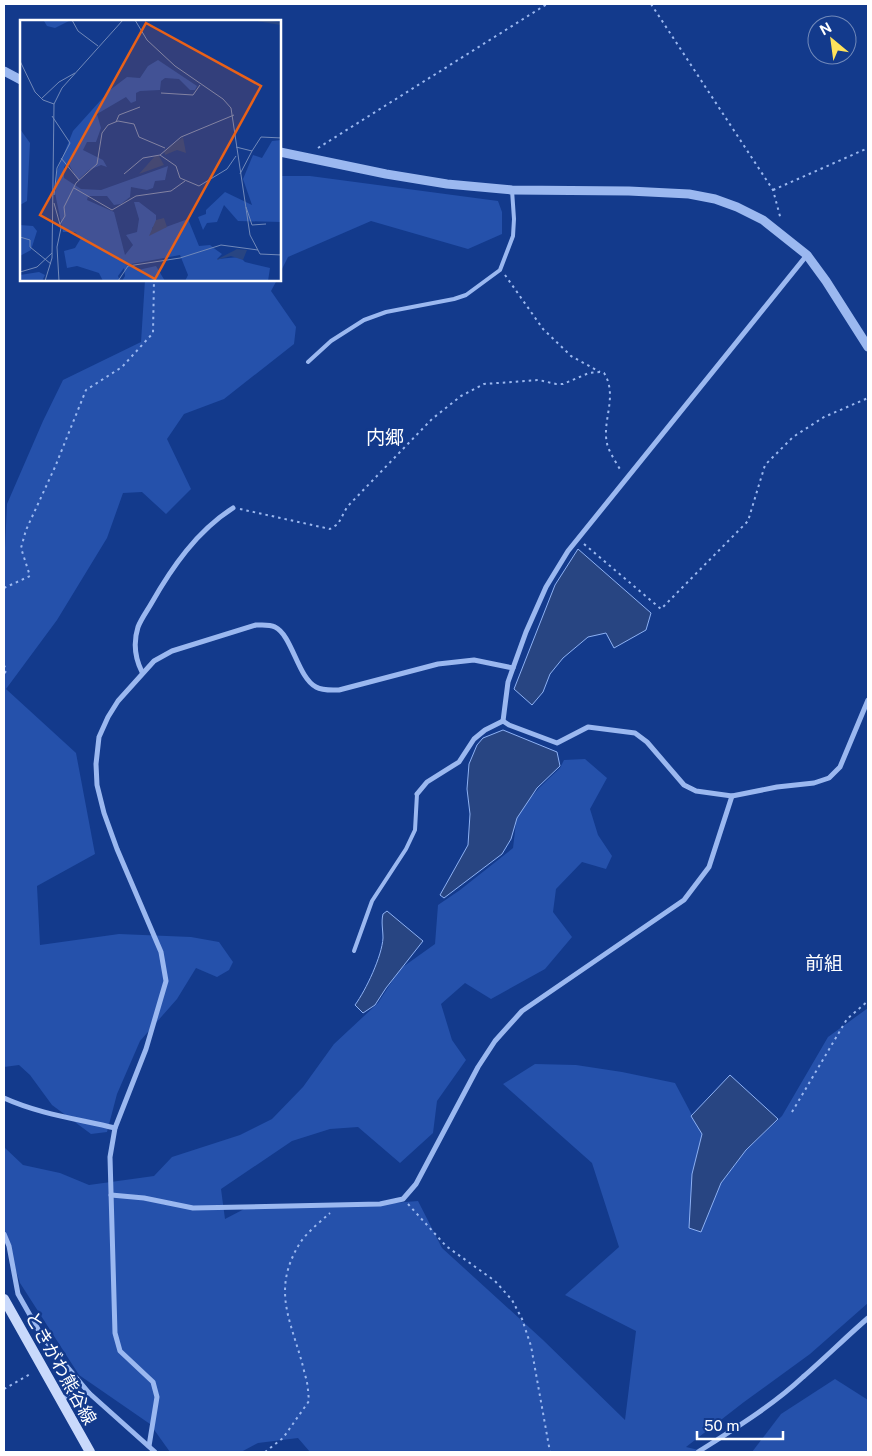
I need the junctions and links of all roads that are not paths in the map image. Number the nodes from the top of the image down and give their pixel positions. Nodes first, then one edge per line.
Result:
1 (4, 71) edge
2 (20, 79) edge
3 (281, 152) edge
4 (512, 190) junction
5 (808, 255) junction
6 (868, 348) edge
7 (308, 362) dead end
8 (232, 508) road end
9 (513, 668) junction
10 (142, 672) junction
11 (868, 700) edge
12 (503, 721) junction
13 (417, 794) joint
14 (732, 796) junction
15 (354, 951) dead end
16 (4, 1098) edge
17 (115, 1128) junction
18 (111, 1195) junction
19 (4, 1234) edge
20 (4, 1299) edge
21 (868, 1318) edge
22 (89, 1393) junction
23 (60, 1398) junction
24 (149, 1446) junction
25 (90, 1452) edge
26 (155, 1452) edge
27 (698, 1452) edge

1 - 2 street
3 - 4 street
4 - 5 street
4 - 7 lane
5 - 6 street
5 - 9 street
8 - 10 street
9 - 10 street
9 - 12 street
10 - 17 street
11 - 14 street
12 - 13 street
12 - 14 street
13 - 15 lane
14 - 18 street
16 - 17 street
17 - 18 street
18 - 24 street
19 - 22 street
20 - 23 main road, ときがわ熊谷線
21 - 27 street
22 - 23 street
22 - 24 street
23 - 25 main road, ときがわ熊谷線
24 - 26 street

